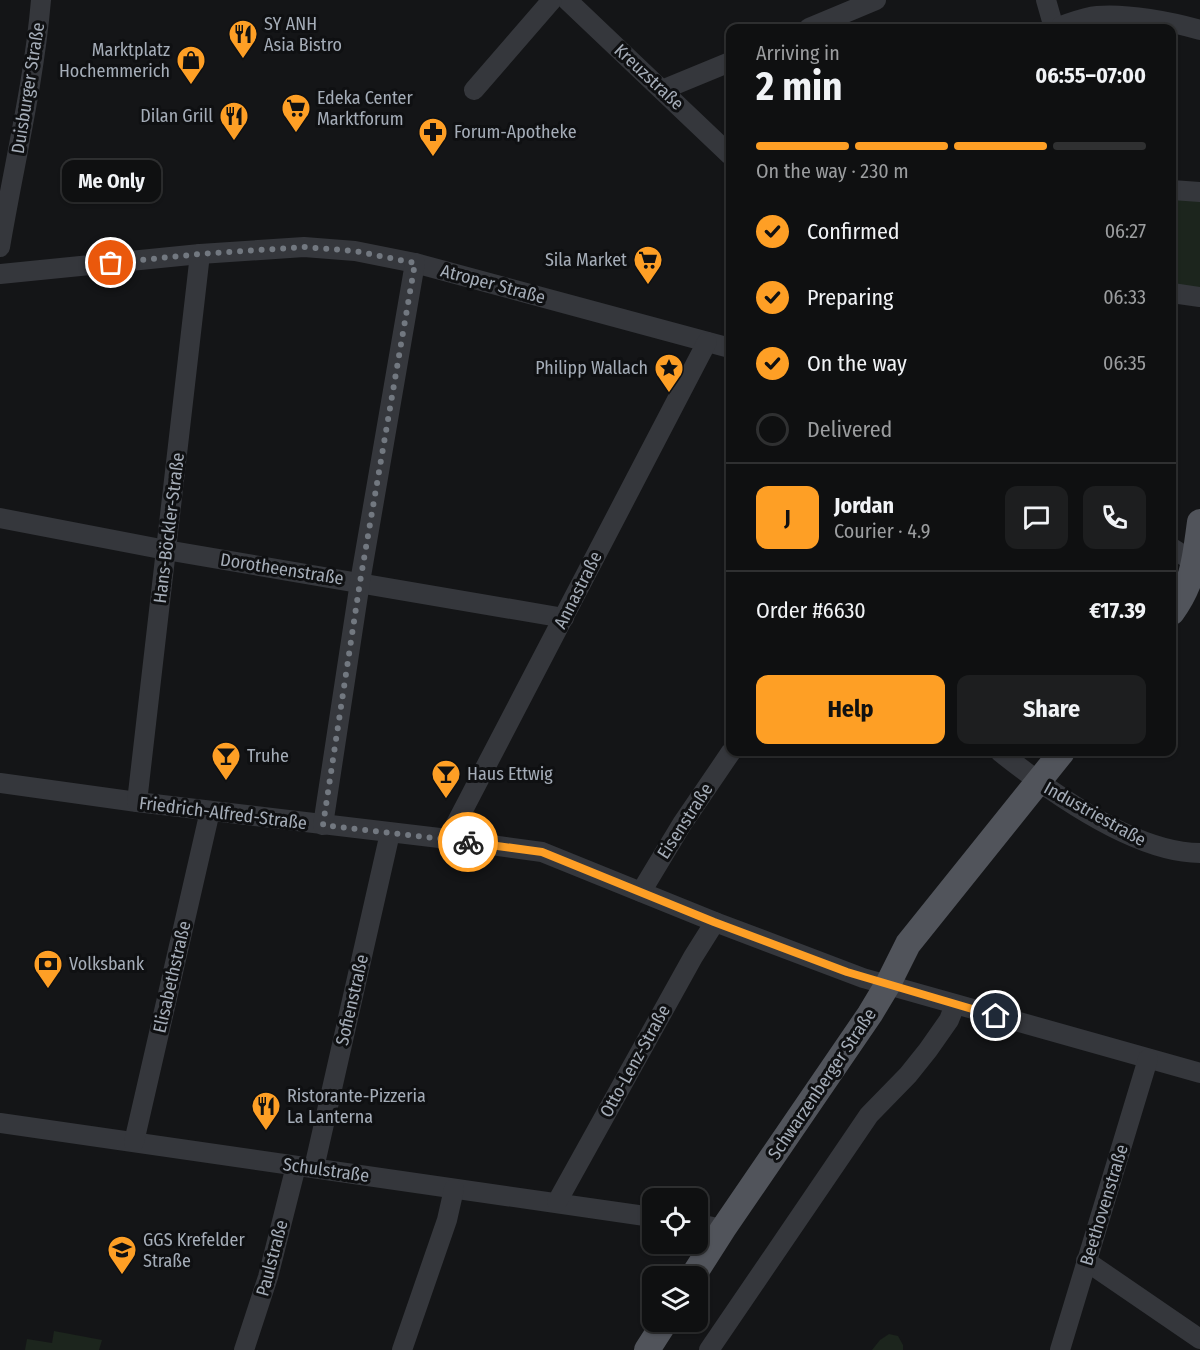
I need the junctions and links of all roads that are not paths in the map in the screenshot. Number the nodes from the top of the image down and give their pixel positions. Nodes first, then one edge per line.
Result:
1 (41, 0) edge
2 (552, 0) edge
3 (567, 0) edge
4 (876, 0) edge
5 (1046, 0) edge
6 (819, 24) edge
7 (1052, 24) edge
8 (1061, 24) edge
9 (1174, 24) edge
10 (1176, 24) edge
11 (1200, 30) edge
12 (726, 64) edge
13 (474, 90) dead end
14 (662, 90) junction
15 (726, 150) edge
16 (1176, 190) edge
17 (1200, 192) edge
18 (0, 247) edge
19 (200, 254) junction
20 (415, 263) junction
21 (0, 274) edge
22 (1176, 294) edge
23 (1200, 297) edge
24 (707, 342) junction
25 (726, 347) edge
26 (0, 518) edge
27 (1200, 522) edge
28 (166, 550) junction
29 (1176, 551) edge
30 (1197, 564) edge
31 (360, 582) junction
32 (1176, 606) edge
33 (564, 618) junction
34 (728, 756) edge
35 (1005, 756) edge
36 (1059, 756) edge
37 (1038, 782) junction
38 (0, 783) edge
39 (137, 802) junction
40 (210, 812) junction
41 (323, 825) junction
42 (390, 832) junction
43 (448, 839) junction
44 (1200, 853) edge
45 (641, 892) junction
46 (714, 922) junction
47 (888, 984) junction
48 (955, 1005) junction
49 (1148, 1059) junction
50 (1200, 1073) edge
51 (0, 1123) edge
52 (134, 1142) junction
53 (305, 1167) junction
54 (454, 1189) junction
55 (557, 1202) junction
56 (642, 1215) edge
57 (708, 1226) edge
58 (723, 1229) junction
59 (1086, 1261) junction
60 (699, 1266) edge
61 (658, 1332) edge
62 (1200, 1339) edge
63 (244, 1350) edge
64 (402, 1350) edge
65 (646, 1350) edge
66 (709, 1350) edge
67 (1060, 1350) edge

1 - 18 street, Duisburger Straße
2 - 13 street
3 - 14 street, Kreuzstraße
4 - 6 street
5 - 7 street
8 - 9 street
10 - 11 street
12 - 14 street
14 - 15 street, Kreuzstraße
16 - 17 street
19 - 20 street, Atroper Straße
19 - 21 street, Atroper Straße
19 - 28 street, Hans-Böckler-Straße
20 - 24 street, Atroper Straße
20 - 31 street
22 - 23 street
24 - 25 street, Atroper Straße
24 - 33 street, Annastraße
26 - 28 street, Dorotheenstraße
27 - 30 main road
28 - 31 street, Dorotheenstraße
28 - 39 street, Hans-Böckler-Straße
29 - 30 street
30 - 32 main road
31 - 33 street, Dorotheenstraße
31 - 41 street
33 - 43 street, Annastraße
34 - 45 street, Eisenstraße
35 - 37 street, Industriestraße
36 - 37 main road, Schwarzenberger Straße
37 - 44 street, Industriestraße
37 - 47 main road, Schwarzenberger Straße
38 - 39 street, Friedrich-Alfred-Straße
39 - 40 street, Friedrich-Alfred-Straße
40 - 41 street, Friedrich-Alfred-Straße
40 - 52 street, Elisabethstraße
41 - 42 street, Friedrich-Alfred-Straße
42 - 43 street, Friedrich-Alfred-Straße
42 - 53 street, Sofienstraße
43 - 45 street, Friedrich-Alfred-Straße
45 - 46 street, Friedrich-Alfred-Straße
46 - 47 street, Friedrich-Alfred-Straße
46 - 55 street, Otto-Lenz-Straße
47 - 48 street, Friedrich-Alfred-Straße
47 - 58 main road, Schwarzenberger Straße
48 - 49 street, Friedrich-Alfred-Straße
48 - 66 street
49 - 50 street, Friedrich-Alfred-Straße
49 - 59 street, Beethovenstraße
51 - 52 street, Schulstraße
52 - 53 street, Schulstraße
53 - 54 street, Schulstraße
53 - 63 street, Paulstraße
54 - 55 street, Schulstraße
54 - 64 street
55 - 56 street, Schulstraße
57 - 58 street
58 - 60 main road, Schwarzenberger Straße
59 - 62 street
59 - 67 street, Beethovenstraße
61 - 65 main road

